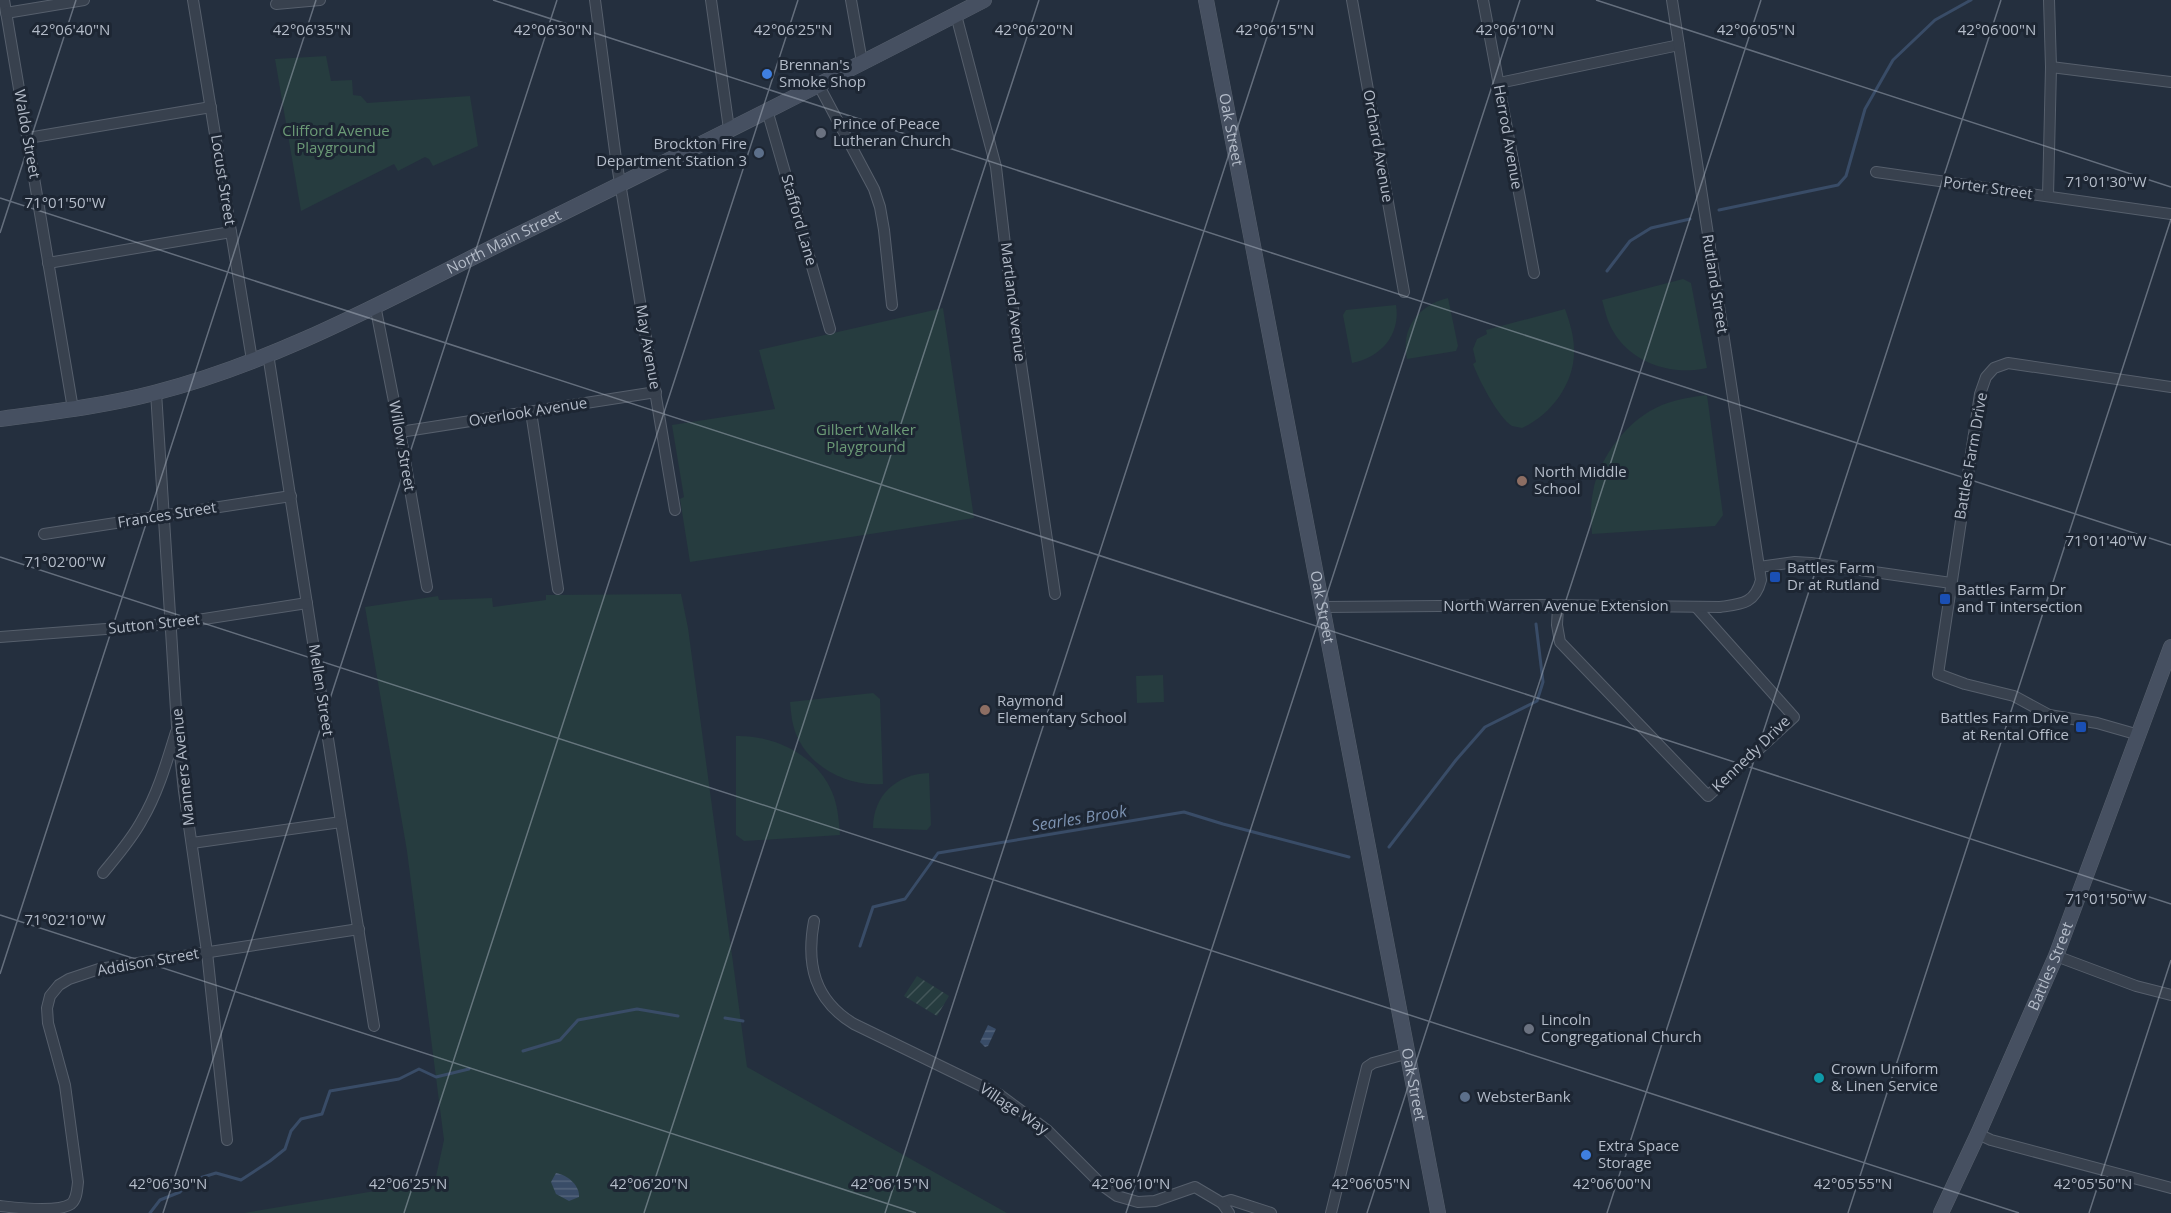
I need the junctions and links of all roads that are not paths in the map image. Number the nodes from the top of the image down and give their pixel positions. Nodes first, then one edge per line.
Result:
1 (4, 0) edge
2 (84, 0) edge
3 (193, 0) edge
4 (320, 0) edge
5 (595, 0) edge
6 (711, 0) edge
7 (851, 0) edge
8 (1206, 0) edge
9 (1352, 0) edge
10 (1483, 0) edge
11 (1672, 0) edge
12 (2049, 0) edge
13 (979, 1) edge
14 (276, 4) dead end
15 (6, 13) junction
16 (956, 15) junction
17 (1679, 45) junction
18 (862, 62) junction
19 (2051, 68) junction
20 (2171, 82) edge
21 (1498, 83) junction
22 (818, 84) junction
23 (211, 108) junction
24 (767, 110) junction
25 (729, 129) junction
26 (28, 138) junction
27 (1876, 172) dead end
28 (621, 184) junction
29 (2048, 196) junction
30 (2171, 214) edge
31 (231, 232) junction
32 (48, 263) junction
33 (1534, 273) dead end
34 (1404, 292) dead end
35 (375, 305) junction
36 (892, 305) dead end
37 (830, 329) dead end
38 (268, 354) junction
39 (252, 360) junction
40 (2171, 387) edge
41 (156, 392) junction
42 (656, 392) junction
43 (73, 409) junction
44 (531, 412) junction
45 (0, 418) edge
46 (400, 432) junction
47 (291, 496) junction
48 (675, 510) dead end
49 (165, 516) junction
50 (44, 534) dead end
51 (1759, 567) junction
52 (1951, 583) junction
53 (427, 587) dead end
54 (558, 589) dead end
55 (1055, 594) dead end
56 (308, 603) junction
57 (1558, 606) junction
58 (1324, 607) junction
59 (1696, 607) junction
60 (172, 624) junction
61 (0, 637) edge
62 (2171, 647) edge
63 (2164, 684) edge
64 (177, 726) junction
65 (2139, 735) junction
66 (341, 822) junction
67 (192, 843) junction
68 (103, 873) dead end
69 (814, 921) dead end
70 (359, 929) junction
71 (207, 952) junction
72 (2056, 956) junction
73 (2171, 995) edge
74 (374, 1026) dead end
75 (1409, 1053) junction
76 (1978, 1134) junction
77 (227, 1140) dead end
78 (2171, 1188) edge
79 (1222, 1203) junction
80 (0, 1206) edge
81 (1229, 1213) edge
82 (1271, 1213) edge
83 (1331, 1213) edge
84 (1438, 1213) edge
85 (1941, 1213) edge

1 - 15 street, Waldo Street
2 - 15 street
3 - 23 street, Locust Street
4 - 14 street
5 - 28 street, May Avenue
6 - 25 street
7 - 18 street
8 - 58 main road, Oak Street
9 - 34 street, Orchard Avenue
10 - 21 street, Herrod Avenue
11 - 17 street, Rutland Street
12 - 19 street
13 - 16 main road, North Main Street
15 - 26 street, Waldo Street
16 - 18 main road, North Main Street
16 - 55 street, Martland Avenue
17 - 21 street
17 - 51 street, Rutland Street
18 - 22 main road, North Main Street
19 - 20 street
19 - 29 street
21 - 33 street, Herrod Avenue
22 - 24 main road, North Main Street
22 - 36 street
23 - 26 street
23 - 31 street, Locust Street
24 - 25 main road, North Main Street
24 - 37 street, Stafford Lane
25 - 28 main road, North Main Street
26 - 32 street, Waldo Street
27 - 29 street, Porter Street
28 - 35 main road, North Main Street
28 - 42 street, May Avenue
29 - 30 street, Porter Street
31 - 32 street
31 - 39 street, Locust Street
32 - 43 street, Waldo Street
35 - 38 main road, North Main Street
35 - 46 street, Willow Street
38 - 39 main road, North Main Street
38 - 47 street, Mellen Street
39 - 41 main road, North Main Street
40 - 52 street, Battles Farm Drive
41 - 43 main road, North Main Street
41 - 49 street, Manners Avenue
42 - 44 street, Overlook Avenue
42 - 48 street, May Avenue
43 - 45 main road, North Main Street
44 - 46 street, Overlook Avenue
44 - 54 street
46 - 53 street, Willow Street
47 - 49 street, Frances Street
47 - 56 street, Mellen Street
49 - 50 street, Frances Street
49 - 60 street, Manners Avenue
51 - 52 street
51 - 59 street, North Warren Avenue Extension
52 - 65 street, Battles Farm Drive
56 - 60 street, Sutton Street
56 - 66 street, Mellen Street
57 - 58 street, North Warren Avenue Extension
57 - 59 street, North Warren Avenue Extension
57 - 59 street, Kennedy Drive
58 - 75 main road, Oak Street
60 - 61 street, Sutton Street
60 - 64 street, Manners Avenue
62 - 63 main road, Battles Street
63 - 65 main road, Battles Street
64 - 67 street, Manners Avenue
64 - 68 street
65 - 72 main road, Battles Street
66 - 67 street
66 - 70 street, Mellen Street
67 - 71 street, Manners Avenue
69 - 79 street, Village Way
70 - 71 street, Addison Street
70 - 74 street, Mellen Street
71 - 77 street, Manners Avenue
71 - 80 street, Addison Street
72 - 73 street
72 - 76 main road, Battles Street
75 - 83 street
75 - 84 main road, Oak Street
76 - 78 street
76 - 85 main road, Battles Street
79 - 81 street
79 - 82 street, Village Way

